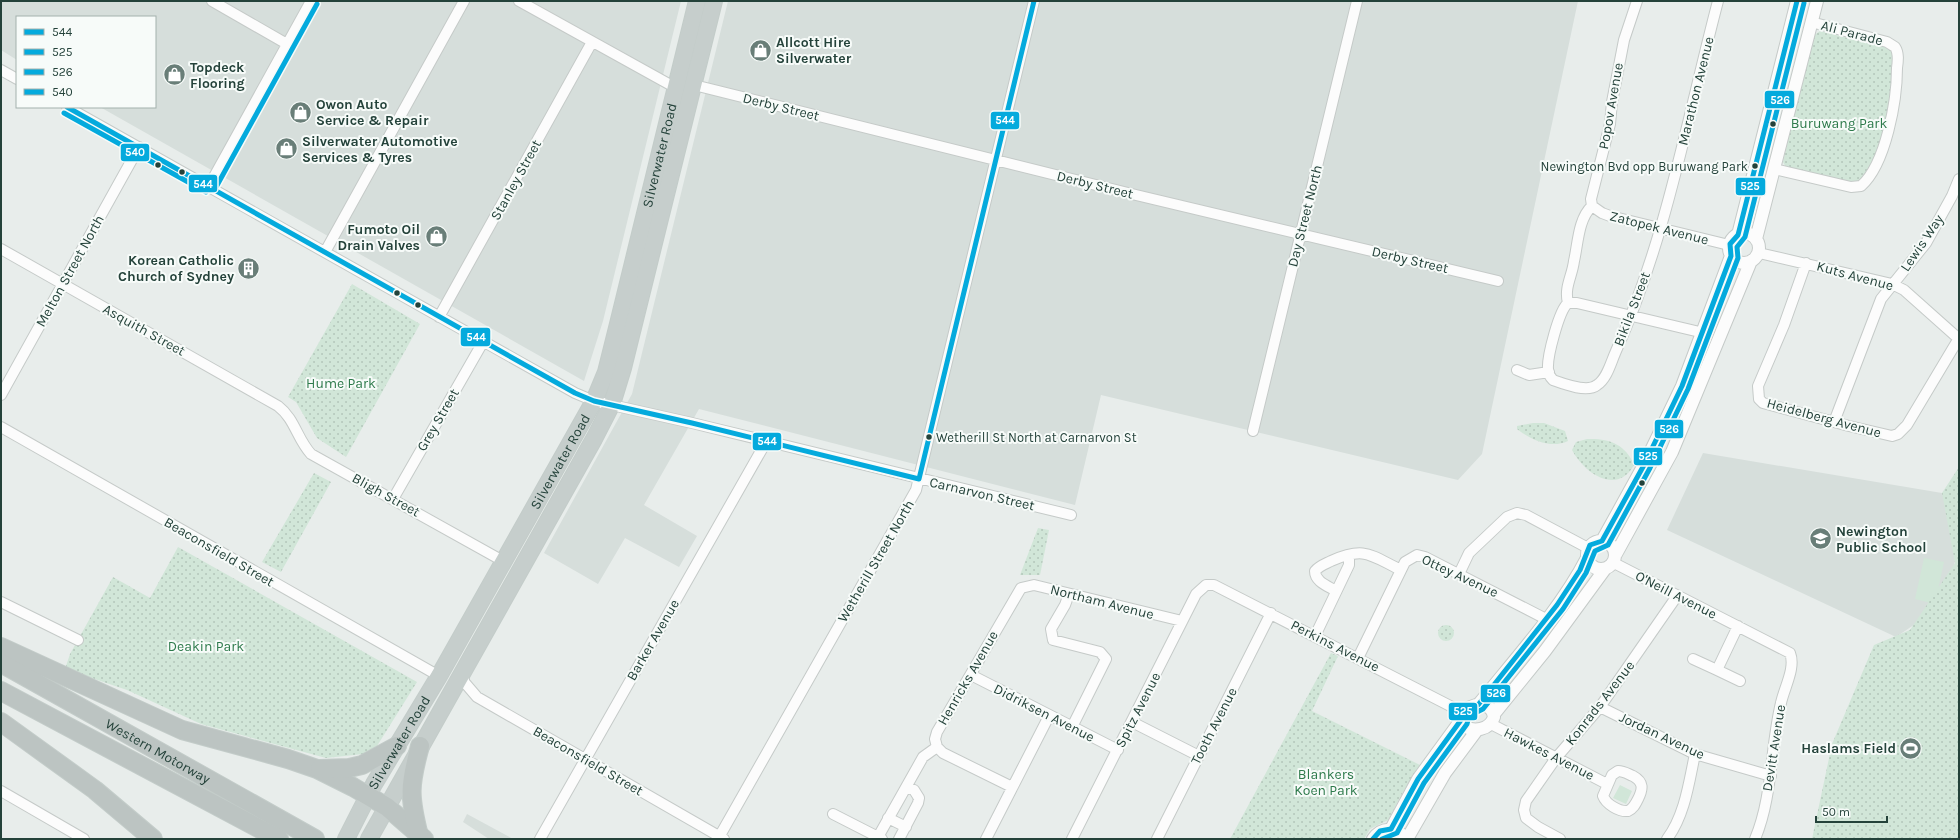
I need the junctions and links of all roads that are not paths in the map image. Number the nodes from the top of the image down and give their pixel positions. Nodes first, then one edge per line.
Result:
1 (212, 1) edge
2 (311, 1) edge
3 (464, 1) edge
4 (519, 1) edge
5 (696, 1) edge
6 (714, 1) edge
7 (1034, 1) edge
8 (1357, 1) edge
9 (1637, 1) edge
10 (1718, 1) edge
11 (1797, 1) edge
12 (1817, 1) edge
13 (1811, 22) junction
14 (592, 42) junction
15 (287, 44) junction
16 (1, 70) edge
17 (16, 78) edge
18 (694, 85) junction
19 (676, 88) junction
20 (69, 108) edge
21 (139, 147) junction
22 (995, 161) junction
23 (1774, 169) junction
24 (1959, 178) edge
25 (209, 186) junction
26 (1592, 206) junction
27 (1661, 227) junction
28 (1301, 234) junction
29 (1738, 235) junction
30 (1756, 239) junction
31 (1, 249) edge
32 (1730, 251) junction
33 (325, 252) junction
34 (1755, 257) junction
35 (1806, 263) junction
36 (1498, 281) dead end
37 (63, 284) junction
38 (1892, 284) junction
39 (1567, 304) junction
40 (1630, 316) junction
41 (439, 317) junction
42 (1704, 333) junction
43 (1959, 339) edge
44 (483, 342) junction
45 (1517, 370) dead end
46 (1548, 372) junction
47 (1, 395) edge
48 (594, 401) junction
49 (612, 404) junction
50 (287, 412) joint
51 (1834, 422) junction
52 (1, 427) edge
53 (1253, 431) dead end
54 (766, 442) junction
55 (919, 479) junction
56 (394, 499) junction
57 (1071, 515) dead end
58 (1602, 541) junction
59 (1587, 553) junction
60 (1350, 555) junction
61 (503, 561) junction
62 (1612, 562) junction
63 (1401, 570) junction
64 (1459, 574) junction
65 (1206, 585) joint
66 (1021, 588) joint
67 (1336, 591) junction
68 (1069, 594) junction
69 (1677, 596) junction
70 (1, 602) edge
71 (1271, 613) junction
72 (1546, 619) junction
73 (1182, 621) junction
74 (1738, 626) junction
75 (1315, 636) junction
76 (78, 640) dead end
77 (1, 647) edge
78 (1792, 656) joint
79 (1358, 658) junction
80 (1693, 659) dead end
81 (1, 663) edge
82 (1717, 670) junction
83 (461, 673) junction
84 (971, 675) junction
85 (438, 676) junction
86 (1740, 681) dead end
87 (1, 691) edge
88 (1478, 705) junction
89 (1600, 707) junction
90 (1049, 716) junction
91 (1462, 716) junction
92 (1492, 719) junction
93 (1, 722) edge
94 (1132, 722) junction
95 (1072, 727) junction
96 (1477, 730) junction
97 (397, 746) junction
98 (420, 746) junction
99 (937, 746) junction
100 (1118, 750) junction
101 (1695, 754) junction
102 (1199, 756) junction
103 (1556, 758) junction
104 (585, 760) junction
105 (317, 769) junction
106 (1771, 776) junction
107 (1607, 784) dead end
108 (906, 787) junction
109 (1012, 787) junction
110 (1, 791) edge
111 (368, 796) junction
112 (387, 807) junction
113 (833, 814) dead end
114 (888, 818) junction
115 (906, 827) junction
116 (1390, 829) junction
117 (421, 837) edge
118 (314, 838) edge
119 (720, 838) edge
120 (880, 838) edge
121 (84, 839) edge
122 (153, 839) edge
123 (279, 839) edge
124 (346, 839) edge
125 (369, 839) edge
126 (540, 839) edge
127 (899, 839) edge
128 (986, 839) edge
129 (1072, 839) edge
130 (1157, 839) edge
131 (1373, 839) edge
132 (1406, 839) edge
133 (1560, 839) edge
134 (1668, 839) edge
135 (1754, 839) edge

1 - 15 street
2 - 15 street
3 - 33 street
4 - 14 street
5 - 19 highway, Silverwater Road
6 - 18 highway, Silverwater Road
7 - 22 street, Wetherill Street North
8 - 28 street, Day Street North
9 - 26 street, Popov Avenue
10 - 27 street, Marathon Avenue
11 - 29 street
12 - 13 street
13 - 23 street
13 - 23 street, Ali Parade
14 - 19 street
14 - 41 street, Stanley Street
15 - 25 street
16 - 17 street
18 - 22 street, Derby Street
18 - 49 highway, Silverwater Road
19 - 48 highway, Silverwater Road
20 - 21 street, Carnarvon Street
21 - 25 street, Carnarvon Street
21 - 37 street, Melton Street North
22 - 28 street, Derby Street
22 - 55 street, Wetherill Street North
23 - 30 street
24 - 38 street, Lewis Way
25 - 33 street, Carnarvon Street
26 - 27 street, Zatopek Avenue
26 - 39 street, Popov Avenue
27 - 32 street, Zatopek Avenue
27 - 40 street, Bikila Street
28 - 36 street, Derby Street
28 - 53 street, Day Street North
29 - 30 street
29 - 32 street
30 - 34 street
31 - 37 street, Asquith Street
32 - 34 street
32 - 42 street
33 - 41 street, Carnarvon Street
34 - 35 street, Kuts Avenue
34 - 62 street
35 - 38 street, Kuts Avenue
35 - 51 street, Heidelberg Avenue
37 - 47 street, Melton Street North
37 - 50 street, Asquith Street
38 - 43 street, Kuts Avenue
38 - 51 street, Lewis Way
39 - 40 street
39 - 46 street
40 - 42 street
40 - 46 street, Bikila Street
41 - 44 street, Carnarvon Street
42 - 58 street
43 - 51 street, Heidelberg Avenue
44 - 48 street, Carnarvon Street
44 - 56 street, Grey Street
45 - 46 street
48 - 49 street, Carnarvon Street
48 - 61 highway, Silverwater Road
49 - 54 street, Carnarvon Street
49 - 83 highway, Silverwater Road
50 - 56 street, Bligh Street
52 - 85 street, Beaconsfield Street
54 - 55 street, Carnarvon Street
54 - 104 street, Barker Avenue
55 - 57 street, Carnarvon Street
55 - 119 street, Wetherill Street North
56 - 61 street, Bligh Street
58 - 59 street
58 - 62 street
59 - 62 street
59 - 64 street
59 - 72 street
60 - 63 street
60 - 67 street
60 - 67 street
61 - 85 highway, Silverwater Road
62 - 69 street, O'Neill Avenue
62 - 92 street
63 - 64 street, Ottey Avenue
63 - 79 street, Ottey Avenue
64 - 72 street, Ottey Avenue
65 - 71 street, Perkins Avenue
65 - 73 street, Spitz Avenue
66 - 68 street, Northam Avenue
66 - 84 street, Henricks Avenue
67 - 75 street
68 - 73 street, Northam Avenue
68 - 95 street
69 - 74 street, O'Neill Avenue
69 - 89 street, Konrads Avenue
70 - 76 street
71 - 75 street, Perkins Avenue
71 - 102 street, Tooth Avenue
72 - 88 street
73 - 94 street, Spitz Avenue
74 - 78 street, O'Neill Avenue
74 - 82 street
75 - 79 street, Perkins Avenue
77 - 105 highway
78 - 106 street, Devitt Avenue
79 - 91 street, Perkins Avenue
80 - 82 street
81 - 118 highway, Western Motorway
82 - 86 street
83 - 98 highway, Silverwater Road
83 - 104 street, Beaconsfield Street
84 - 90 street, Didriksen Avenue
84 - 99 street, Henricks Avenue
85 - 97 highway, Silverwater Road
87 - 123 highway, Western Motorway
88 - 91 street
88 - 92 street
89 - 101 street, Jordan Avenue
89 - 103 street, Konrads Avenue
90 - 95 street, Didriksen Avenue
90 - 109 street
91 - 96 street
91 - 116 street
92 - 96 street
92 - 103 street, Hawkes Avenue
93 - 122 highway
94 - 100 street, Spitz Avenue
94 - 102 street
95 - 100 street, Didriksen Avenue
96 - 132 street
97 - 105 highway
97 - 111 highway, Silverwater Road
98 - 112 highway, Silverwater Road
98 - 117 highway
99 - 108 street
99 - 109 street
100 - 129 street, Spitz Avenue
101 - 106 street, Jordan Avenue
101 - 134 street
102 - 130 street, Tooth Avenue
103 - 107 street, Hawkes Avenue
103 - 133 street, Konrads Avenue
104 - 119 street, Beaconsfield Street
104 - 126 street, Barker Avenue
105 - 111 highway
106 - 135 street, Devitt Avenue
108 - 114 street
108 - 115 street
109 - 128 street
110 - 121 street
111 - 112 highway
111 - 124 highway, Silverwater Road
112 - 117 highway
112 - 125 highway, Silverwater Road
113 - 120 street
114 - 115 street
114 - 120 street
115 - 127 street
116 - 131 street
116 - 132 street

